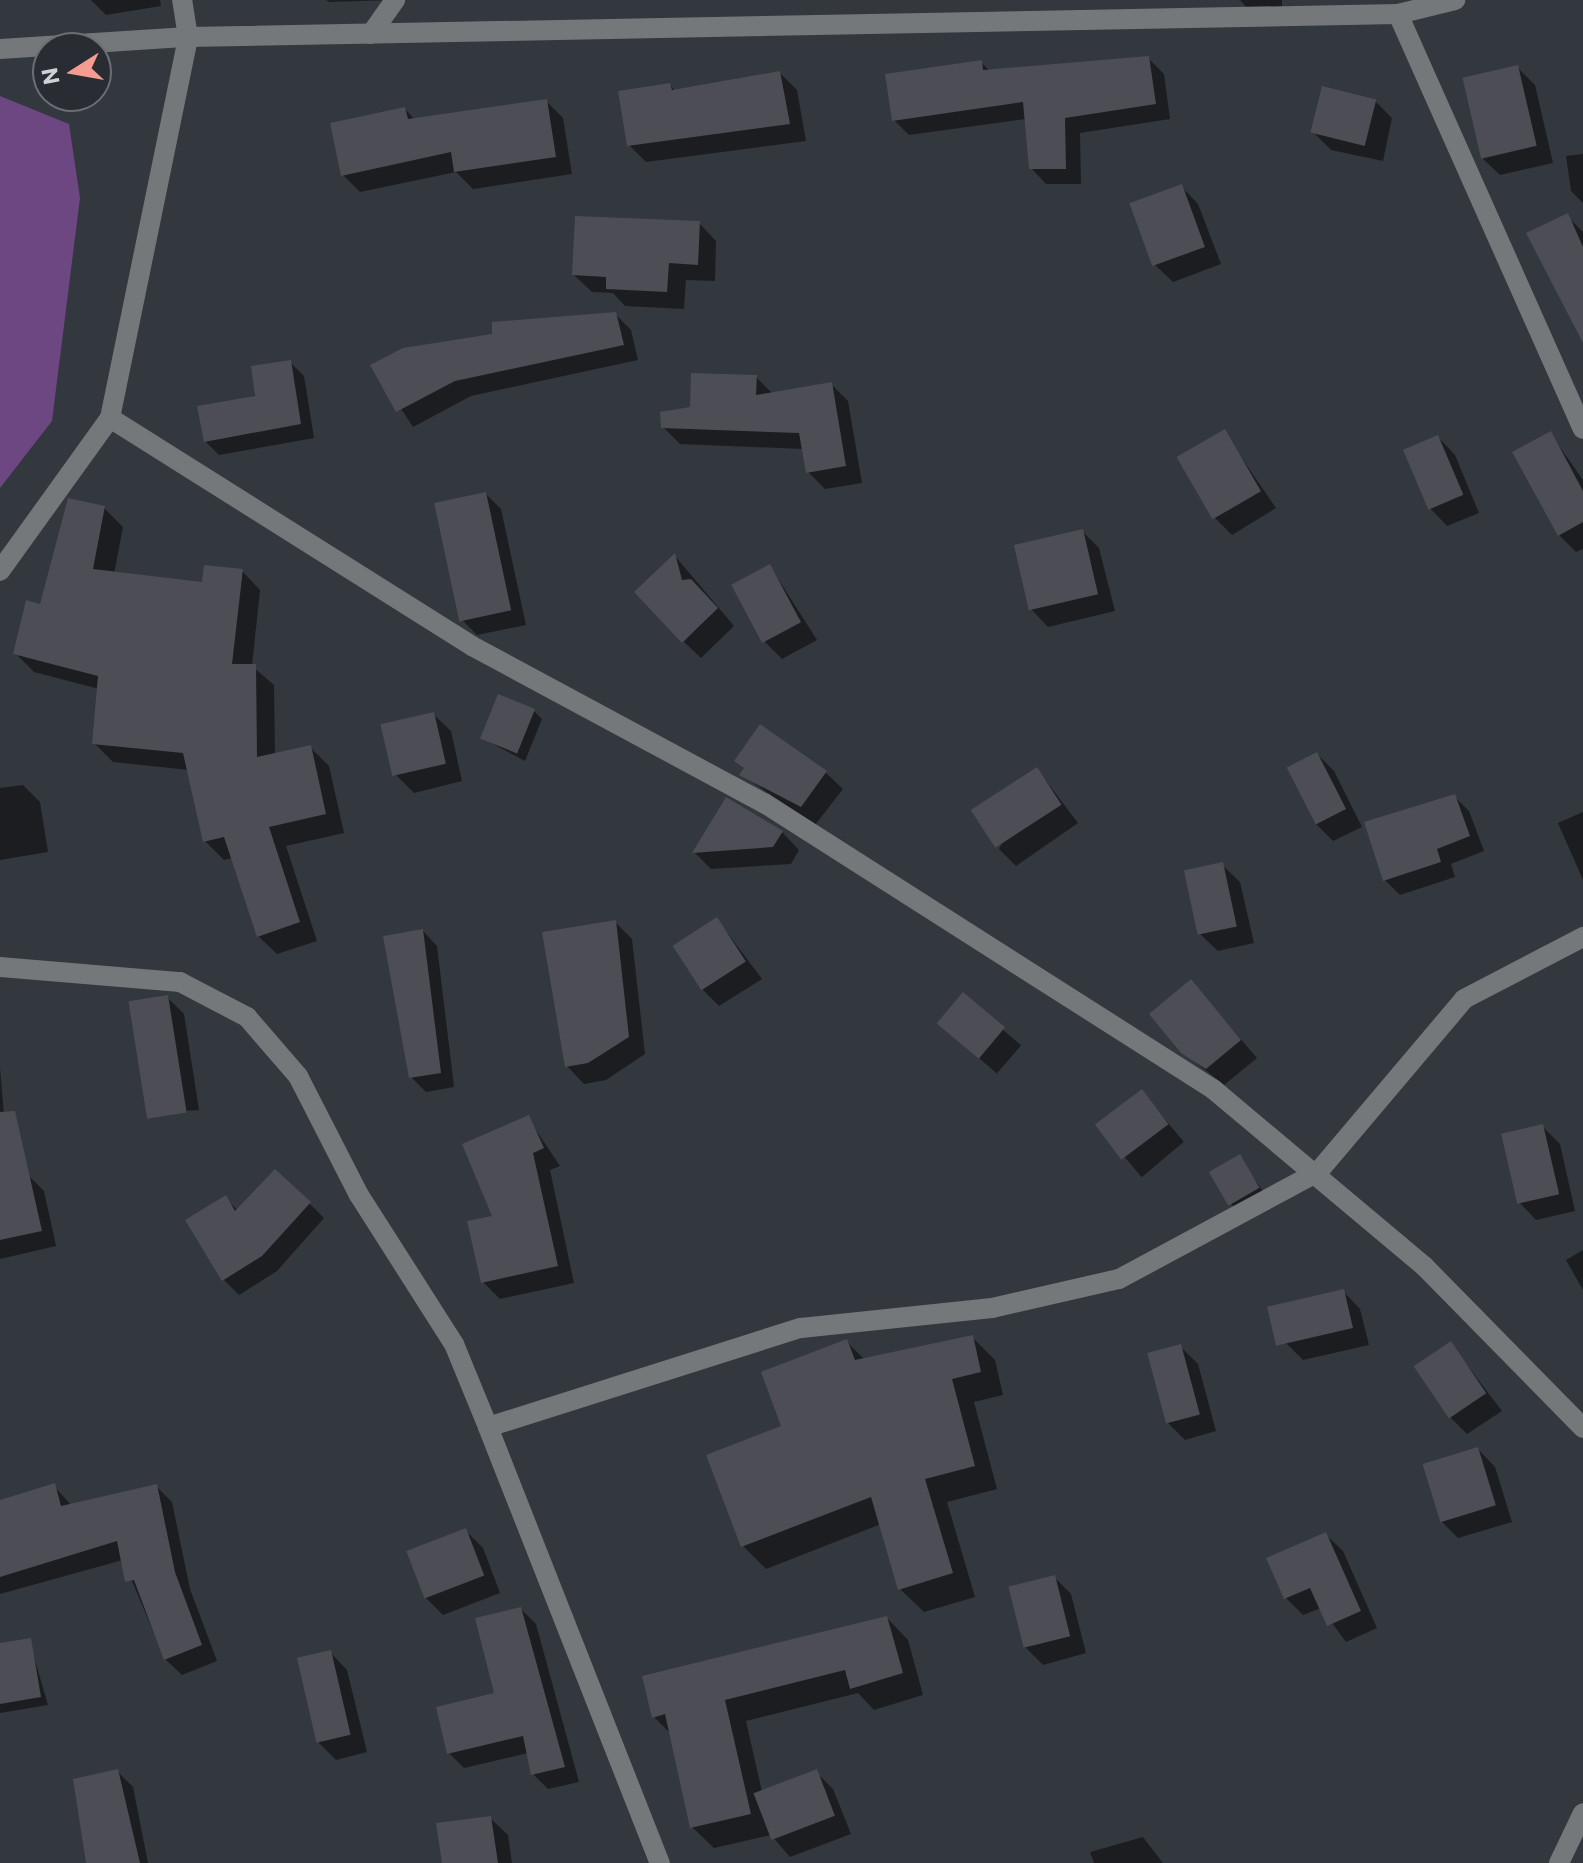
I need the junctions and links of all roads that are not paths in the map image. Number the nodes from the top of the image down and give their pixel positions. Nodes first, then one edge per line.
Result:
1 (182, 0) edge
2 (395, 0) edge
3 (1455, 0) edge
4 (1318, 8) edge
5 (1398, 14) junction
6 (371, 34) junction
7 (188, 37) junction
8 (0, 49) edge
9 (110, 418) junction
10 (1583, 429) edge
11 (0, 571) edge
12 (1583, 937) edge
13 (0, 967) edge
14 (1318, 1172) junction
15 (488, 1427) junction
16 (1583, 1428) edge
17 (1583, 1813) edge
18 (660, 1863) edge
19 (1559, 1863) edge

1 - 7 street
2 - 6 street
3 - 5 street
4 - 5 street
4 - 6 street
5 - 10 street
6 - 7 street
7 - 8 street
7 - 9 street
9 - 11 street
9 - 14 street
12 - 14 street
13 - 15 street
14 - 15 street
14 - 16 street
15 - 18 street
17 - 19 street

